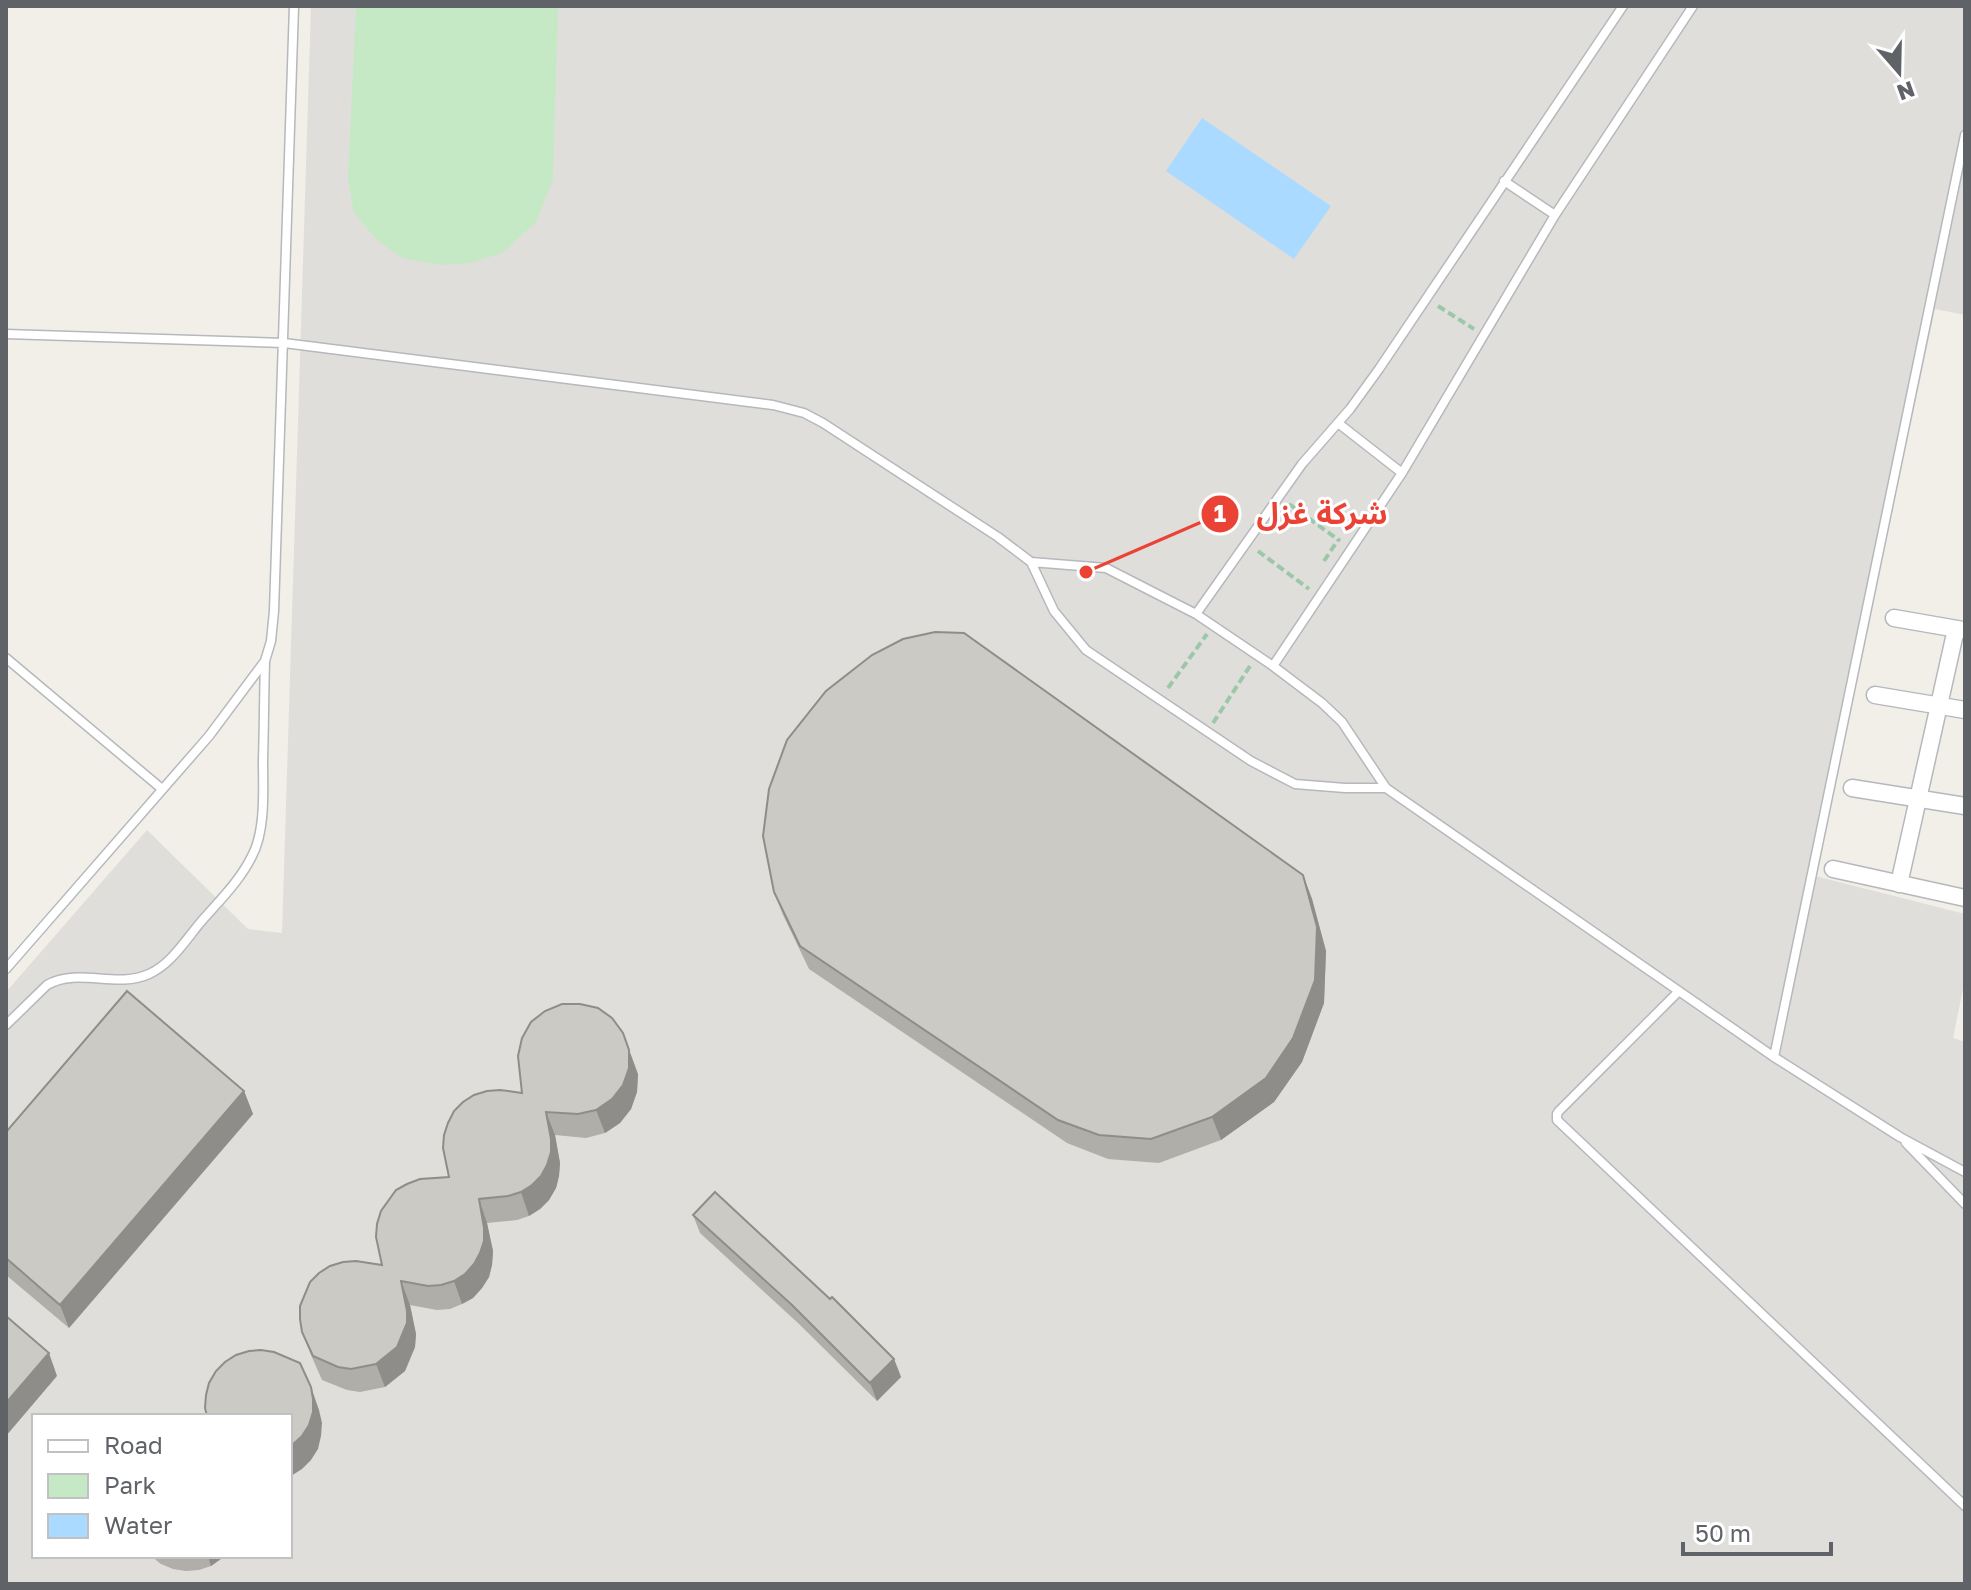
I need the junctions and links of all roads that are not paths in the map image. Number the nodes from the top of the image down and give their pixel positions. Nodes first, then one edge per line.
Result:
1 (294, 6) edge
2 (1623, 6) edge
3 (1693, 6) edge
4 (1965, 135) edge
5 (1504, 181) junction
6 (1555, 215) junction
7 (6, 334) edge
8 (284, 343) junction
9 (1338, 423) junction
10 (1402, 473) junction
11 (1031, 562) junction
12 (1196, 614) junction
13 (1894, 618) dead end
14 (1960, 630) edge
15 (6, 658) edge
16 (265, 661) junction
17 (1273, 666) junction
18 (1875, 695) dead end
19 (1939, 705) junction
20 (1965, 710) edge
21 (1386, 788) junction
22 (1852, 788) dead end
23 (162, 789) junction
24 (1918, 798) junction
25 (1965, 806) edge
26 (1833, 869) dead end
27 (1899, 884) junction
28 (1965, 898) edge
29 (6, 969) edge
30 (1679, 991) junction
31 (6, 1025) edge
32 (1774, 1057) junction
33 (1900, 1137) junction
34 (1965, 1172) edge
35 (1965, 1204) edge
36 (1965, 1506) edge

1 - 8 lane
2 - 5 lane
3 - 6 lane
4 - 32 lane
5 - 6 lane
5 - 9 lane
6 - 10 lane
7 - 8 lane
8 - 11 lane
8 - 16 lane
9 - 10 lane
9 - 12 lane
10 - 17 lane
11 - 12 lane
11 - 21 lane
12 - 17 lane
13 - 14 street
14 - 19 street
15 - 23 lane
16 - 23 lane
16 - 31 lane
17 - 21 lane
18 - 19 street
19 - 20 street
19 - 24 street
21 - 30 lane
22 - 24 street
23 - 29 lane
24 - 25 street
24 - 27 street
26 - 27 street
27 - 28 street
30 - 32 lane
30 - 36 lane
32 - 33 lane
33 - 34 lane
33 - 35 lane

